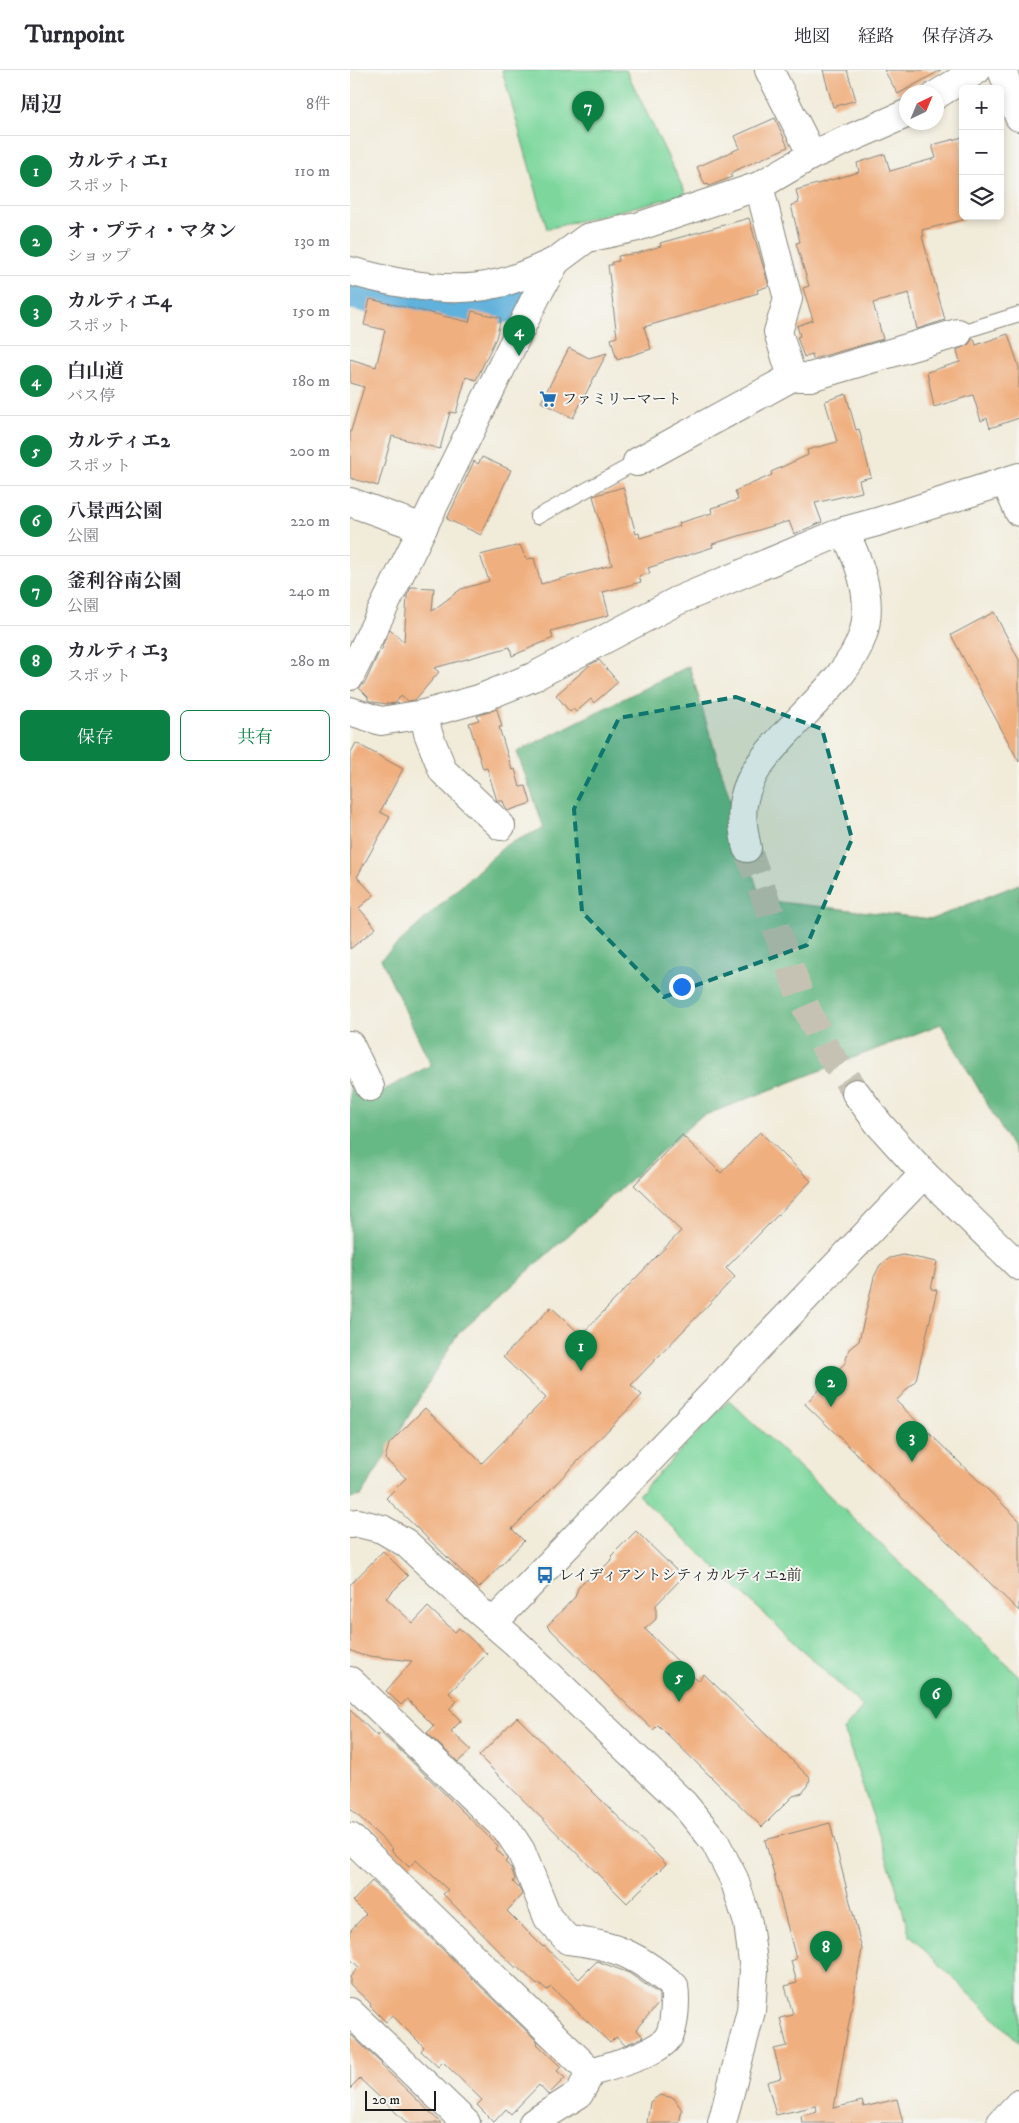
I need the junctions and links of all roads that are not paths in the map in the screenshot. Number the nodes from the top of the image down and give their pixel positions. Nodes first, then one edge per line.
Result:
1 (769, 70) edge
2 (977, 70) edge
3 (1002, 70) edge
4 (944, 90) edge
5 (899, 117) edge
6 (1019, 117) edge
7 (812, 155) junction
8 (759, 186) junction
9 (556, 261) junction
10 (350, 271) edge
11 (1019, 314) edge
12 (958, 333) joint
13 (792, 377) junction
14 (637, 462) joint
15 (1012, 480) edge
16 (350, 502) edge
17 (1019, 512) edge
18 (537, 517) dead end
19 (423, 528) junction
20 (844, 531) junction
21 (350, 676) edge
22 (350, 711) edge
23 (424, 714) junction
24 (501, 826) dead end
25 (747, 848) tunnel mouth
26 (350, 1044) edge
27 (370, 1087) dead end
28 (856, 1093) tunnel mouth
29 (924, 1174) junction
30 (1019, 1266) edge
31 (350, 1524) edge
32 (493, 1624) junction
33 (350, 1681) edge
34 (350, 1837) edge
35 (350, 2012) edge
36 (591, 2072) junction
37 (466, 2123) edge
38 (533, 2123) edge
39 (722, 2123) edge

1 - 7 street
2 - 4 street
3 - 6 street
5 - 7 street
7 - 8 street
8 - 9 street
8 - 13 street
9 - 10 street
9 - 19 street
11 - 12 lane
12 - 13 street
13 - 14 street
14 - 18 lane
15 - 17 street
15 - 20 street
16 - 19 street
19 - 21 street
20 - 23 street
20 - 25 street
22 - 23 street
23 - 24 street
26 - 27 street
28 - 29 street
29 - 30 street
29 - 32 street
31 - 32 street
32 - 39 street
33 - 36 street
34 - 36 street
35 - 37 street
36 - 38 street

